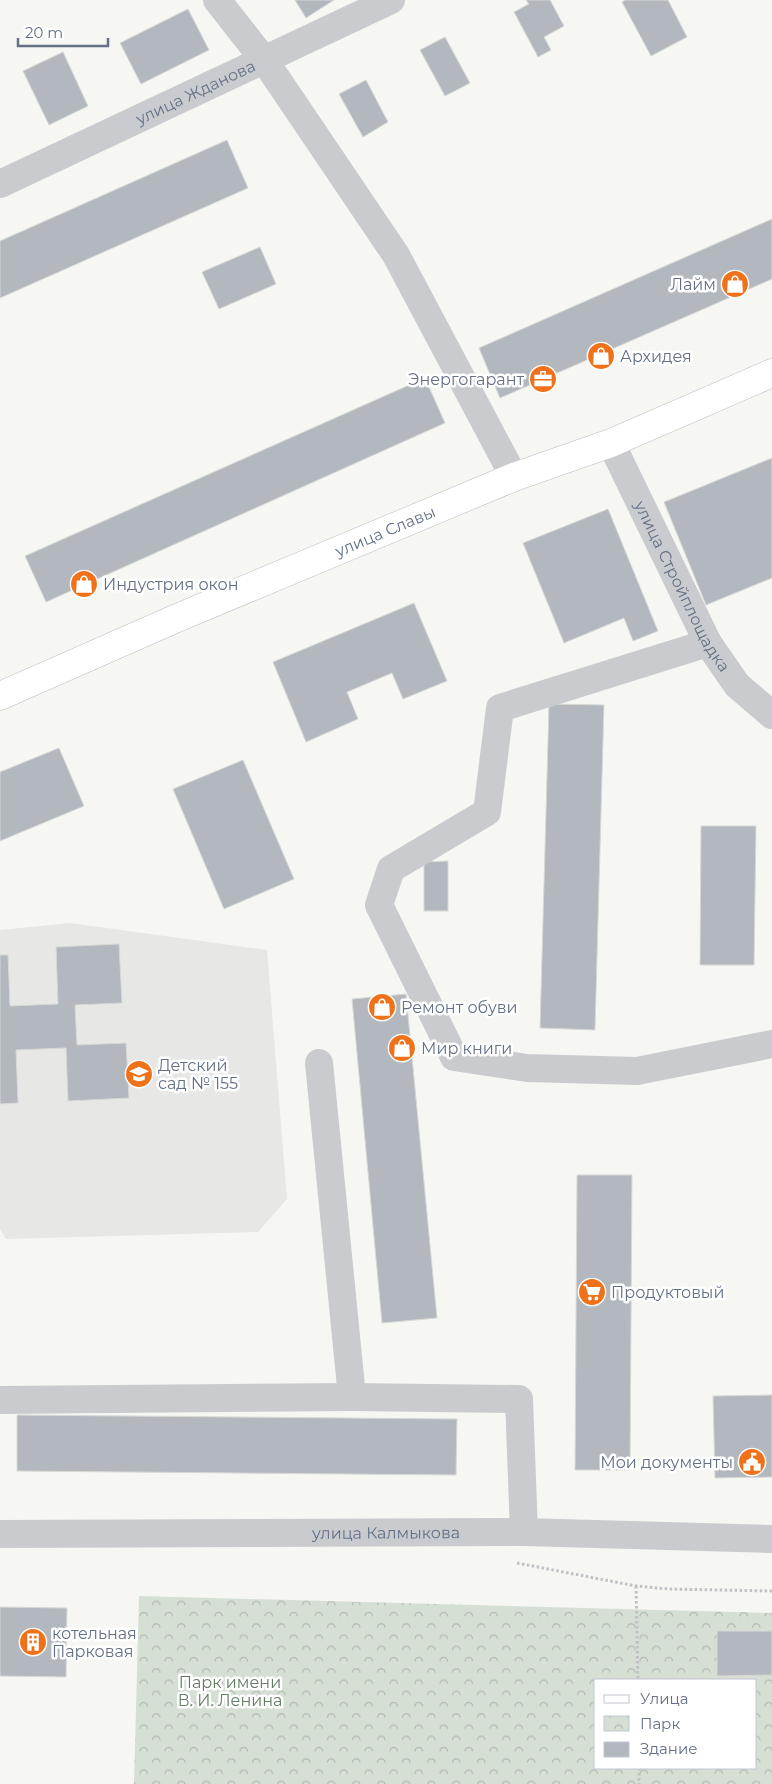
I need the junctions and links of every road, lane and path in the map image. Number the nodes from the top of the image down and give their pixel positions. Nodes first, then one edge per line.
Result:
1 (217, 0) edge
2 (391, 0) edge
3 (265, 61) junction
4 (0, 184) edge
5 (772, 373) edge
6 (611, 443) junction
7 (514, 477) junction
8 (708, 643) junction
9 (0, 696) edge
10 (772, 715) edge
11 (772, 1044) edge
12 (319, 1063) dead end
13 (352, 1397) junction
14 (0, 1400) edge
15 (524, 1532) junction
16 (0, 1534) edge
17 (772, 1539) edge
18 (636, 1586) dead end
19 (638, 1679) edge
20 (639, 1769) edge
21 (640, 1784) edge

1 - 3 street
2 - 3 street, улица Жданова
3 - 4 street, улица Жданова
3 - 7 street
5 - 6 main road, улица Славы
6 - 7 main road, улица Славы
6 - 8 street, улица Стройплощадка
7 - 9 main road, улица Славы
8 - 10 street, улица Стройплощадка
8 - 11 street
12 - 13 street
13 - 14 street
13 - 15 street
15 - 16 street, улица Калмыкова
15 - 17 street, улица Калмыкова
18 - 19 path
20 - 21 path

